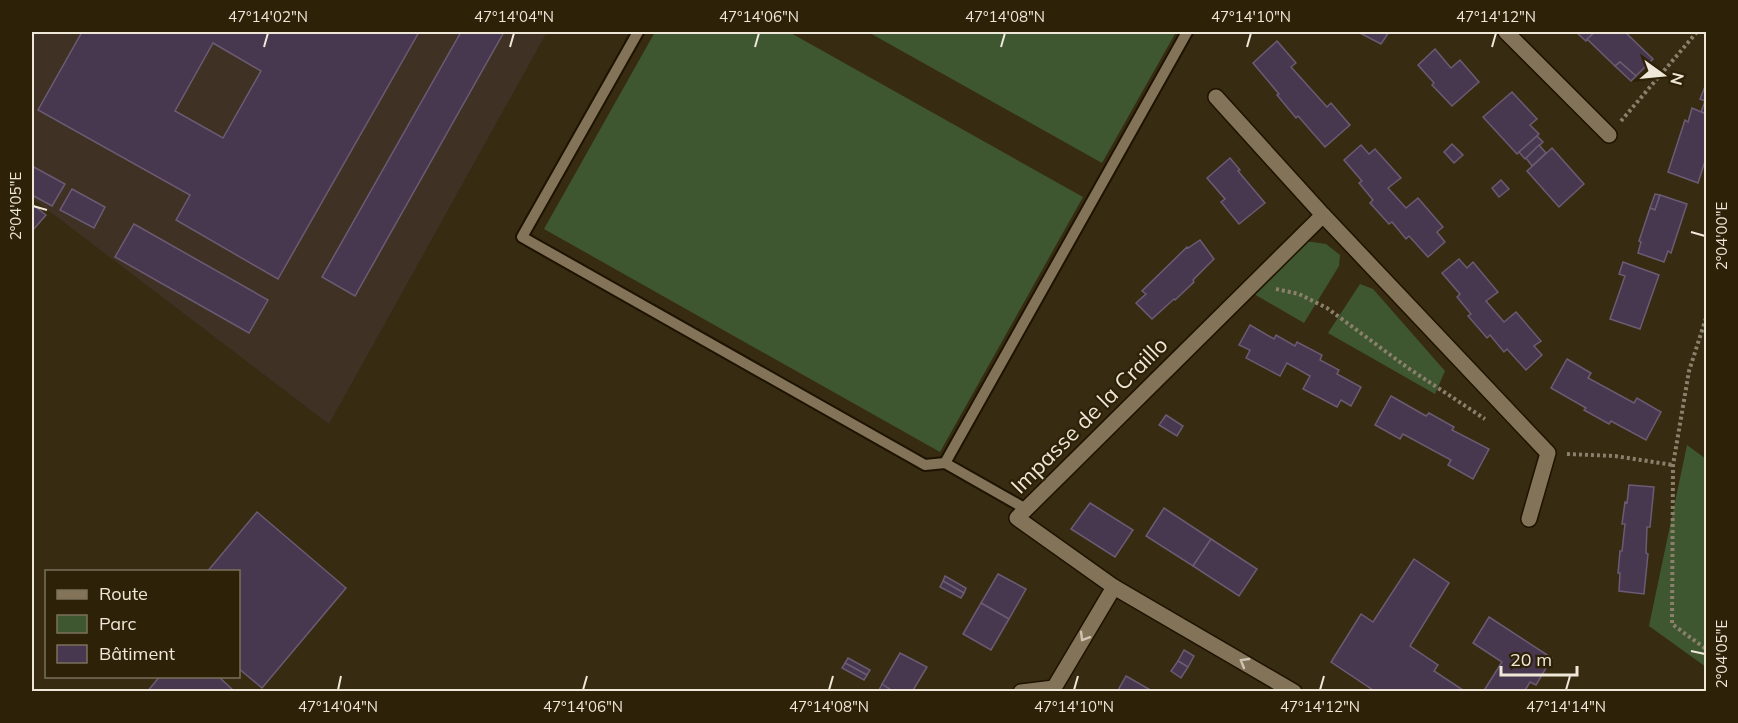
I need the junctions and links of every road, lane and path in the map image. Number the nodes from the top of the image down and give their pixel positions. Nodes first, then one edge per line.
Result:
1 (638, 32) edge
2 (1186, 32) edge
3 (1506, 32) edge
4 (1697, 32) edge
5 (1216, 97) dead end
6 (1609, 135) joint
7 (1323, 215) junction
8 (1253, 284) junction
9 (1707, 318) edge
10 (1499, 401) junction
11 (1548, 453) junction
12 (945, 463) junction
13 (1673, 465) junction
14 (1026, 509) junction
15 (1529, 519) dead end
16 (1114, 587) junction
17 (1707, 649) edge
18 (1057, 690) edge
19 (1021, 692) edge
20 (1294, 692) edge

1 - 12 lane
2 - 12 lane
3 - 6 street
4 - 6 path
5 - 7 street
7 - 8 street, Impasse de la Craillo
7 - 10 street
8 - 10 path
8 - 14 street, Impasse de la Craillo
9 - 13 path
10 - 11 street
11 - 13 path
11 - 15 street
12 - 14 lane
13 - 17 path
14 - 16 street, Impasse de la Craillo
16 -> 18 street
20 -> 16 street, Impasse de la Craillo
18 - 19 street

